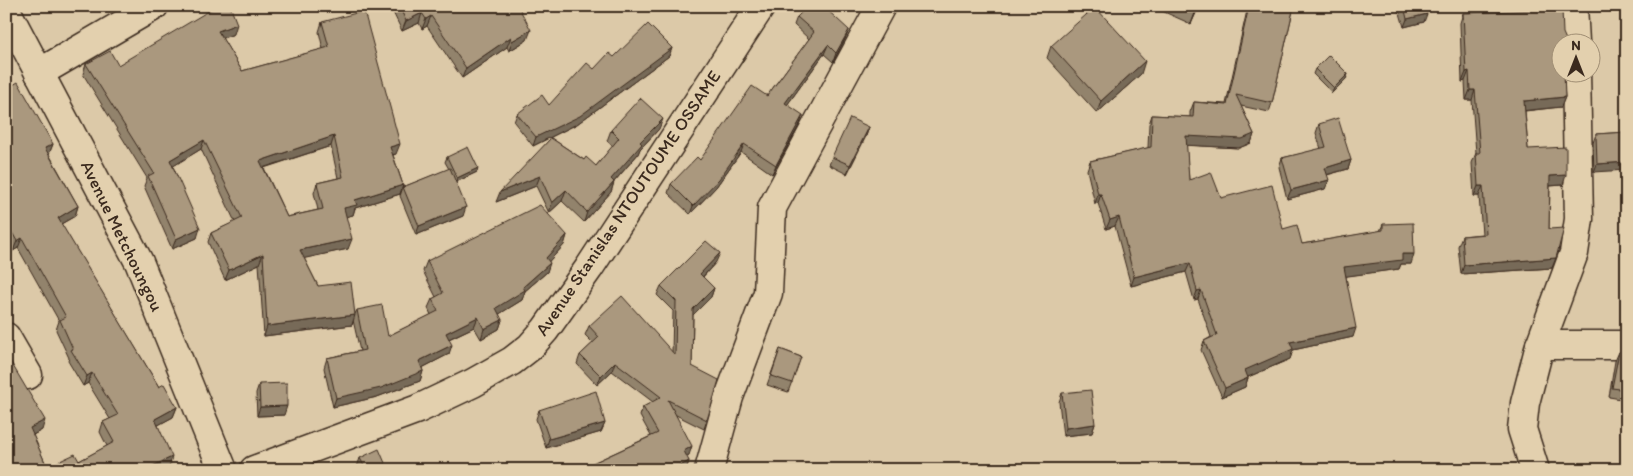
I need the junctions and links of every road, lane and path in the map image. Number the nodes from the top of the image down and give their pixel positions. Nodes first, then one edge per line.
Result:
1 (154, 6) edge
2 (761, 6) edge
3 (881, 6) edge
4 (1573, 6) edge
5 (6, 10) edge
6 (1574, 32) edge
7 (39, 73) junction
8 (1576, 82) edge
9 (6, 337) edge
10 (1540, 345) junction
11 (1627, 345) edge
12 (28, 375) dead end
13 (223, 470) edge
14 (254, 470) edge
15 (709, 470) edge
16 (1535, 470) edge

1 - 7 street
2 - 14 street, Avenue Stanislas NTOUTOUME OSSAME
3 - 15 street
4 - 6 street
5 - 7 street, Avenue Metchoungou
7 - 13 street, Avenue Metchoungou
8 - 10 street
9 - 12 street
10 - 11 street
10 - 16 street

